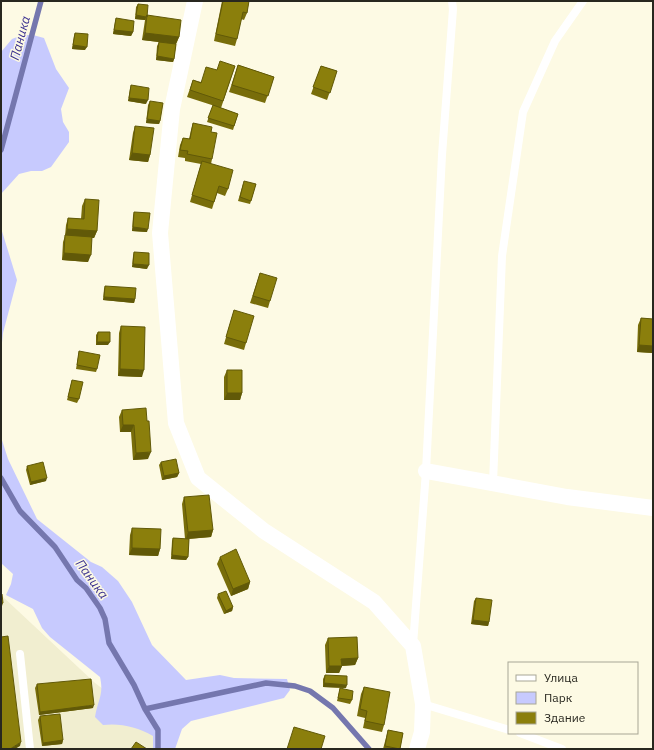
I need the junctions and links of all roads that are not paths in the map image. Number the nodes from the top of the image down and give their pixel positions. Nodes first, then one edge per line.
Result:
1 (195, 1) edge
2 (452, 1) edge
3 (583, 1) edge
4 (426, 471) junction
5 (493, 483) junction
6 (653, 508) edge
7 (413, 646) junction
8 (20, 654) dead end
9 (424, 704) junction
10 (508, 730) edge
11 (523, 734) edge
12 (30, 749) edge
13 (417, 749) edge
14 (562, 749) edge

1 - 7 street
2 - 4 lane
3 - 5 lane
4 - 5 street
4 - 7 lane
5 - 6 street
7 - 9 street
8 - 12 lane
9 - 10 lane
9 - 13 street
11 - 14 lane

